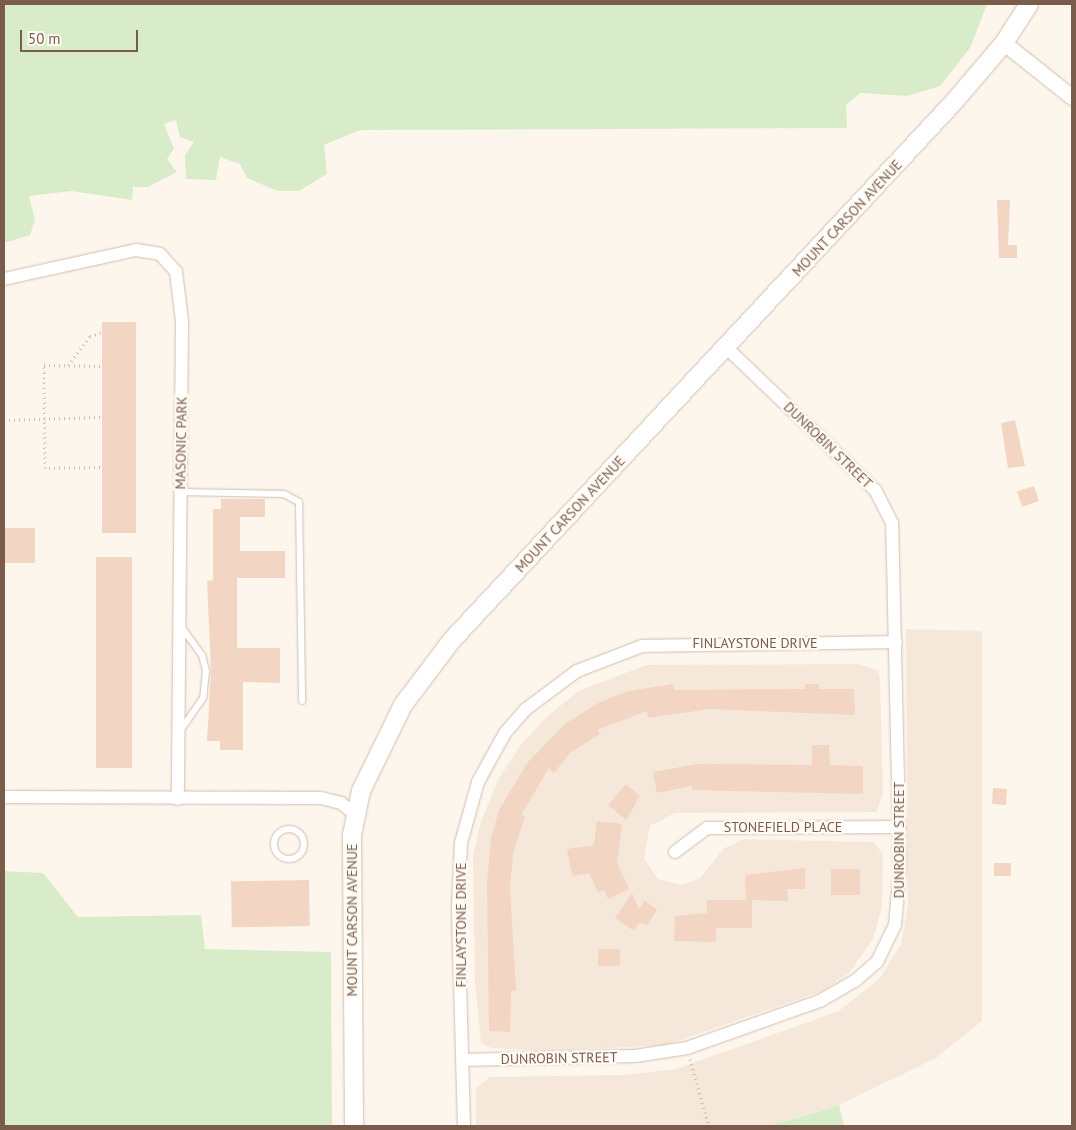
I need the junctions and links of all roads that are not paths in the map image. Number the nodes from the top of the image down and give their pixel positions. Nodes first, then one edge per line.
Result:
1 (1028, 4) edge
2 (1004, 43) junction
3 (1072, 97) edge
4 (4, 279) edge
5 (726, 347) junction
6 (181, 492) junction
7 (179, 624) junction
8 (896, 642) junction
9 (302, 701) dead end
10 (178, 733) junction
11 (4, 798) edge
12 (178, 799) junction
13 (356, 815) junction
14 (900, 827) junction
15 (675, 852) dead end
16 (298, 856) joint
17 (463, 1060) junction
18 (354, 1126) edge
19 (464, 1126) edge

1 - 2 main road, MOUNT CARSON AVENUE
2 - 3 street
2 - 5 main road, MOUNT CARSON AVENUE
4 - 6 street, MASONIC PARK
5 - 8 street, DUNROBIN STREET
5 - 13 main road, MOUNT CARSON AVENUE
6 - 7 street, MASONIC PARK
6 - 9 lane
7 - 10 street, MASONIC PARK
7 - 10 lane
8 - 14 street, DUNROBIN STREET
8 - 17 street, FINLAYSTONE DRIVE
10 - 12 street, MASONIC PARK
11 - 12 street
12 - 13 street
13 - 18 main road, MOUNT CARSON AVENUE
14 - 15 street, STONEFIELD PLACE
14 - 17 street, DUNROBIN STREET
16 - 16 lane
17 - 19 street, FINLAYSTONE DRIVE

